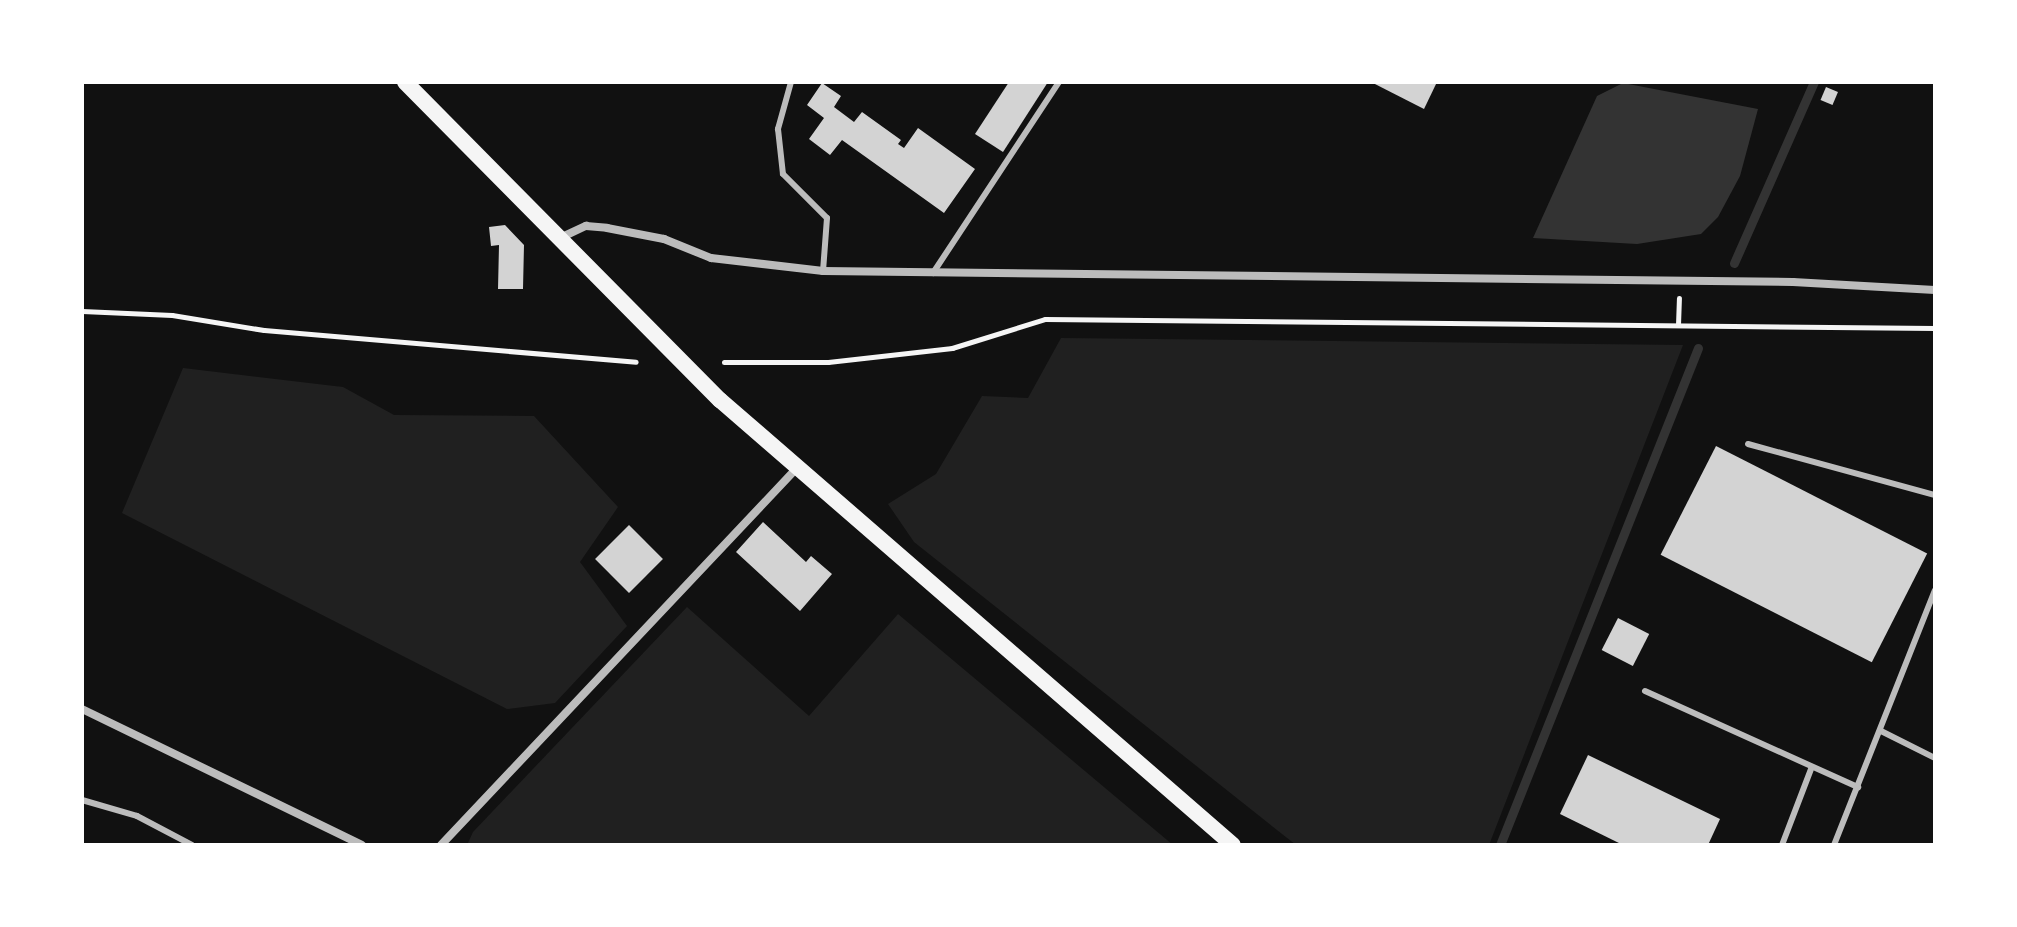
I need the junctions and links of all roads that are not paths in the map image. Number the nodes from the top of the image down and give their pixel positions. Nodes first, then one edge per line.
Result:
1 (405, 82) edge
2 (791, 82) edge
3 (1059, 82) edge
4 (560, 238) junction
5 (823, 271) junction
6 (933, 273) junction
7 (1935, 290) edge
8 (1748, 444) dead end
9 (796, 469) junction
10 (1935, 495) edge
11 (1935, 590) edge
12 (1645, 691) dead end
13 (82, 709) edge
14 (1881, 731) junction
15 (1935, 758) edge
16 (1811, 769) junction
17 (1858, 787) junction
18 (82, 800) edge
19 (192, 845) edge
20 (362, 845) edge
21 (441, 845) edge
22 (1233, 845) edge
23 (1782, 845) edge
24 (1834, 845) edge

1 - 4 main road
2 - 5 lane
3 - 6 lane
4 - 5 street
4 - 9 main road
5 - 6 street
6 - 7 street
8 - 10 lane
9 - 21 street
9 - 22 main road
11 - 14 lane
12 - 16 lane
13 - 20 street
14 - 15 lane
14 - 17 lane
16 - 17 lane
16 - 23 lane
17 - 24 lane
18 - 19 lane

